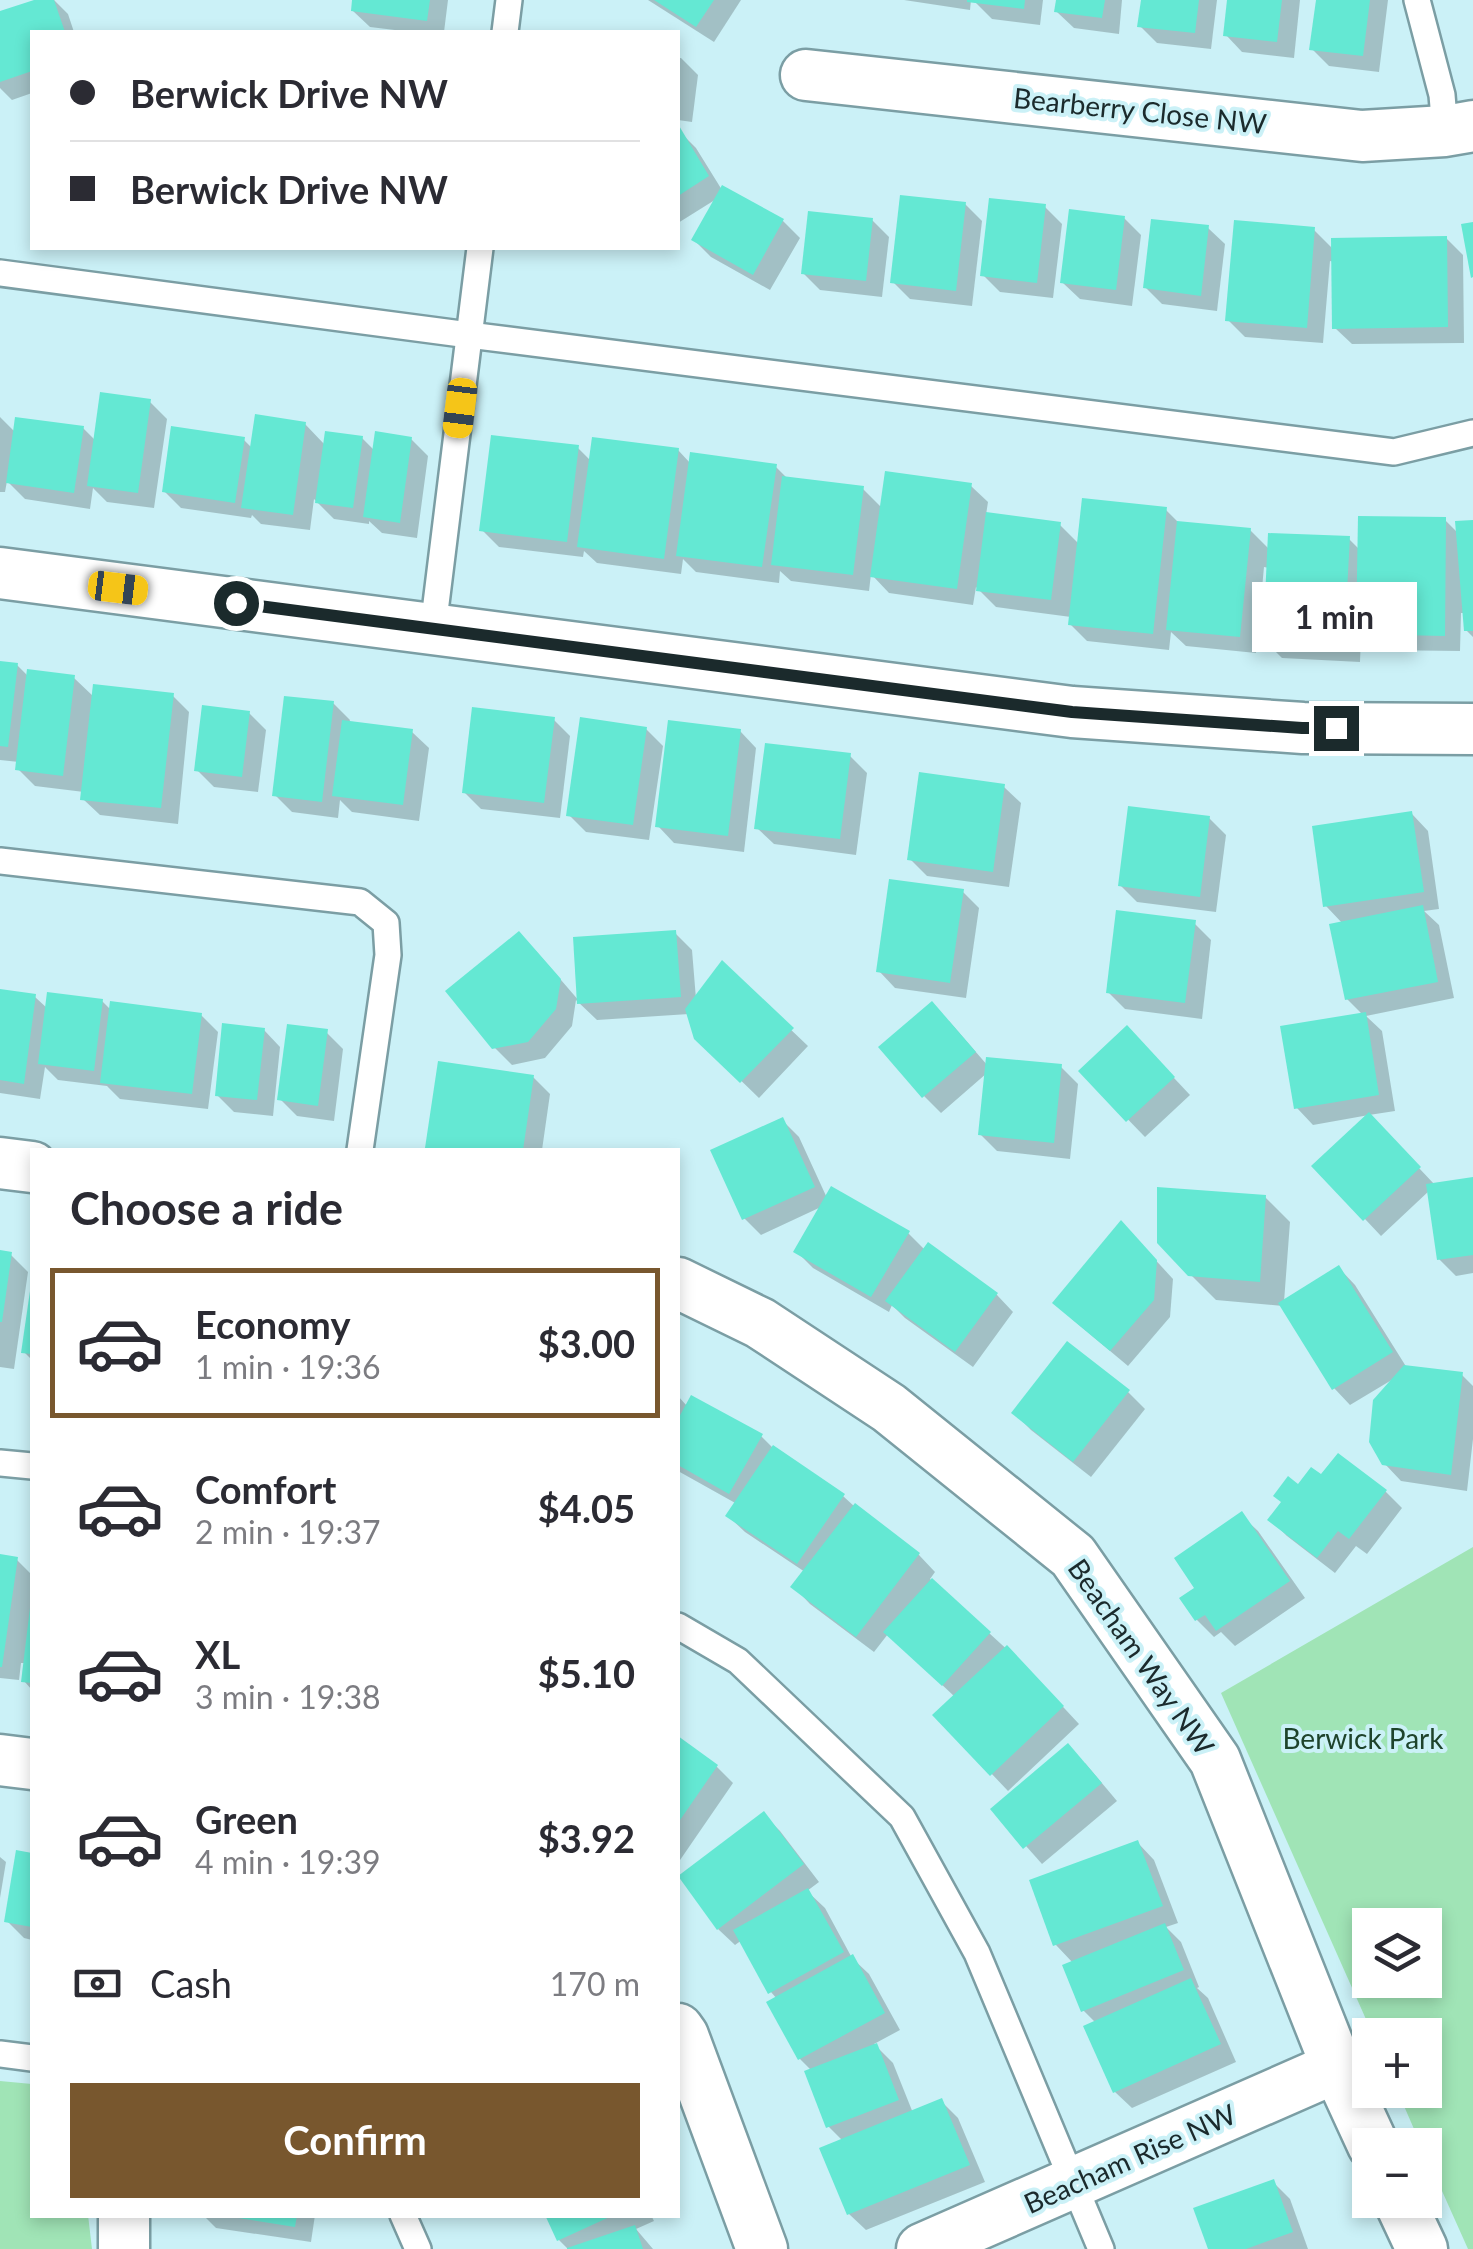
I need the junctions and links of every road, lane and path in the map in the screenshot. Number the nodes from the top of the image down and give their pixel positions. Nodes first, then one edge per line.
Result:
1 (508, 0) edge
2 (1417, 0) edge
3 (505, 30) edge
4 (806, 75) dead end
5 (1459, 128) edge
6 (480, 250) edge
7 (0, 273) edge
8 (469, 336) junction
9 (1473, 433) edge
10 (0, 574) edge
11 (434, 628) junction
12 (1473, 729) edge
13 (0, 862) edge
14 (360, 1148) edge
15 (0, 1163) edge
16 (30, 1167) edge
17 (680, 1284) edge
18 (0, 1462) edge
19 (30, 1466) edge
20 (680, 1627) edge
21 (0, 1760) edge
22 (30, 1764) edge
23 (680, 2032) edge
24 (0, 2054) edge
25 (30, 2058) edge
26 (1337, 2068) junction
27 (1365, 2128) edge
28 (1075, 2184) junction
29 (124, 2218) edge
30 (404, 2218) edge
31 (1407, 2218) edge
32 (124, 2249) edge
33 (418, 2249) edge
34 (762, 2249) edge
35 (922, 2249) edge
36 (1101, 2249) edge
37 (1422, 2249) edge

1 - 3 lane
2 - 5 lane
4 - 5 street, Bearberry Close NW
6 - 8 lane
7 - 8 lane
8 - 9 lane
8 - 11 lane
10 - 11 street
11 - 12 street
13 - 14 lane
15 - 16 street
17 - 26 street, Beacham Way NW
18 - 19 lane
20 - 28 lane
21 - 22 street
23 - 34 street
24 - 25 lane
26 - 27 street, Beacham Way NW
26 - 28 street, Beacham Rise NW
28 - 35 street, Beacham Rise NW
28 - 36 lane
29 - 32 street
30 - 33 lane
31 - 37 street

